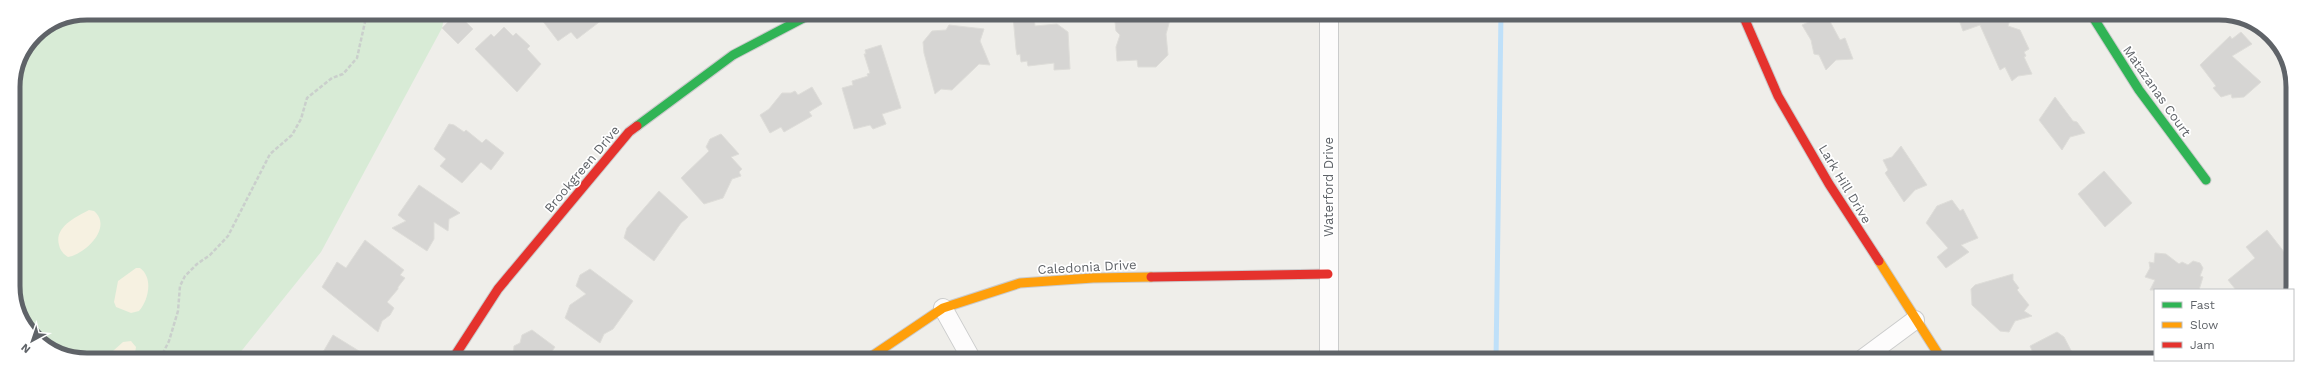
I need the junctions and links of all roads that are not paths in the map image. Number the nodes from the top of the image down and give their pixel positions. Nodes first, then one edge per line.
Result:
1 (800, 20) edge
2 (1329, 20) edge
3 (1745, 20) edge
4 (2095, 20) edge
5 (2206, 180) dead end
6 (1328, 274) junction
7 (943, 308) junction
8 (1915, 320) junction
9 (456, 353) edge
10 (876, 353) edge
11 (968, 353) edge
12 (1329, 353) edge
13 (1870, 353) edge
14 (1937, 353) edge

1 - 9 street, Brookgreen Drive
2 - 6 street, Waterford Drive
3 - 8 street, Lark Hill Drive
4 - 5 street, Matazanas Court
6 - 7 street, Caledonia Drive
6 - 12 street, Waterford Drive
7 - 10 street, Caledonia Drive
7 - 11 street
8 - 13 street
8 - 14 street, Lark Hill Drive

